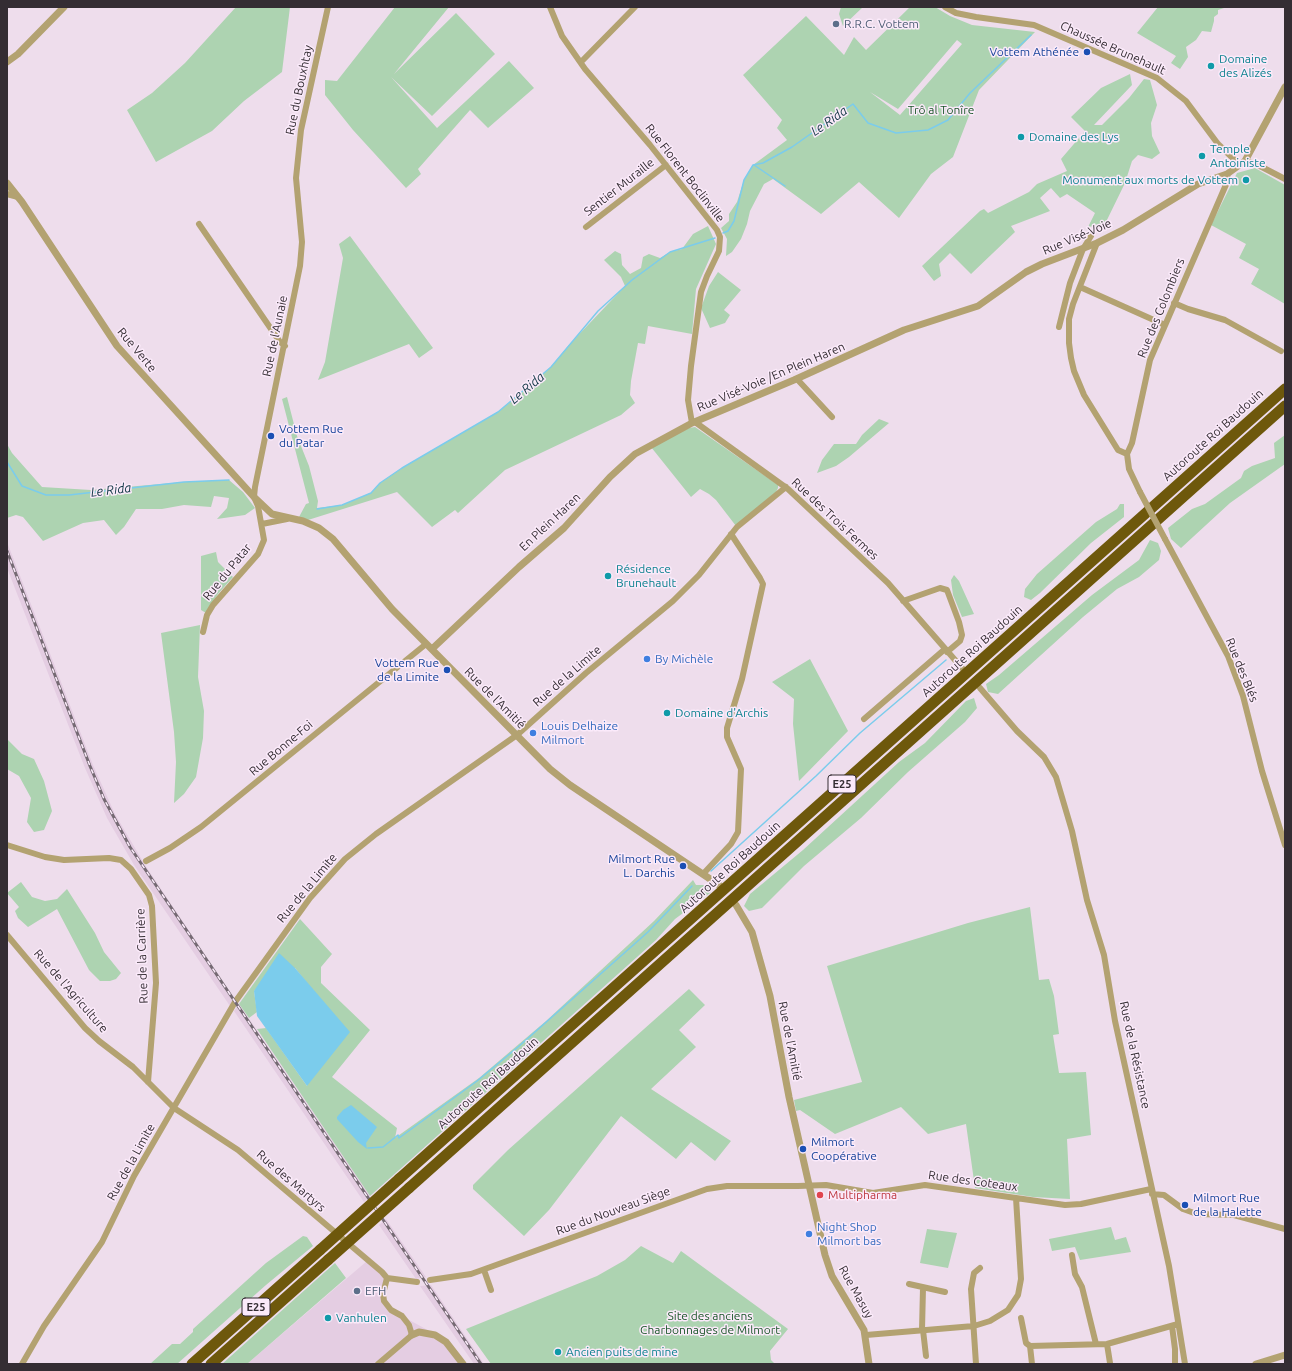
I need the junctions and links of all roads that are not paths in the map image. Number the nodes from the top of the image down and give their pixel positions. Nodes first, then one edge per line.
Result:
1 (64, 7) edge
2 (328, 7) edge
3 (550, 7) edge
4 (634, 7) edge
5 (944, 7) edge
6 (7, 62) edge
7 (581, 62) junction
8 (1285, 87) edge
9 (1242, 163) junction
10 (666, 165) junction
11 (1227, 174) junction
12 (296, 178) joint
13 (1285, 180) edge
14 (7, 183) edge
15 (7, 194) edge
16 (18, 197) junction
17 (199, 224) dead end
18 (586, 227) dead end
19 (1091, 236) dead end
20 (1097, 243) junction
21 (1083, 249) junction
22 (1080, 287) junction
23 (1174, 303) junction
24 (1165, 325) junction
25 (1059, 327) dead end
26 (285, 346) junction
27 (859, 350) joint
28 (1281, 351) dead end
29 (797, 379) junction
30 (1285, 389) edge
31 (1285, 406) edge
32 (832, 417) dead end
33 (693, 422) junction
34 (1127, 454) junction
35 (786, 487) junction
36 (254, 497) junction
37 (272, 514) joint
38 (287, 519) junction
39 (262, 524) junction
40 (731, 534) junction
41 (903, 601) junction
42 (203, 632) dead end
43 (426, 644) junction
44 (432, 649) junction
45 (946, 650) junction
46 (962, 668) dead end
47 (980, 688) dead end
48 (864, 719) dead end
49 (517, 735) junction
50 (7, 845) edge
51 (1285, 845) edge
52 (146, 861) dead end
53 (704, 873) junction
54 (719, 885) dead end
55 (736, 905) dead end
56 (7, 935) edge
57 (148, 1082) junction
58 (174, 1108) junction
59 (808, 1186) junction
60 (1152, 1191) junction
61 (1016, 1198) junction
62 (1285, 1229) edge
63 (1072, 1255) dead end
64 (980, 1268) dead end
65 (484, 1270) junction
66 (386, 1278) junction
67 (430, 1280) dead end
68 (417, 1282) dead end
69 (909, 1284) dead end
70 (923, 1288) junction
71 (491, 1290) dead end
72 (945, 1292) dead end
73 (1021, 1318) dead end
74 (1175, 1325) junction
75 (974, 1326) junction
76 (923, 1330) junction
77 (412, 1334) junction
78 (866, 1335) junction
79 (1096, 1344) junction
80 (1108, 1344) junction
81 (1030, 1346) junction
82 (1285, 1355) edge
83 (926, 1356) dead end
84 (1110, 1363) dead end
85 (22, 1364) edge
86 (192, 1364) edge
87 (211, 1364) edge
88 (378, 1364) edge
89 (464, 1364) edge
90 (869, 1364) edge
91 (976, 1364) edge
92 (1032, 1364) edge
93 (1175, 1364) edge
94 (1185, 1364) edge
95 (1256, 1364) edge

1 - 6 street
2 - 12 street, Rue du Bouxhtay
3 - 7 street, Rue Florent Boclinville
4 - 7 street
5 - 9 street, Chaussée Brunehault
7 - 10 street, Rue Florent Boclinville
8 - 9 street, Rue Visé-Voie
9 - 11 street, Rue Visé-Voie
9 - 13 street, Chaussée Brunehault
10 - 18 street, Sentier Muraille
10 - 33 street, Rue Florent Boclinville
11 - 20 street, Rue Visé-Voie
11 - 23 street, Rue des Colombiers
12 - 26 street, Rue de l'Aunaie
14 - 16 street, Rue Verte
15 - 16 street
16 - 36 street, Rue Verte
17 - 26 street
19 - 21 street
20 - 21 street, Rue Visé-Voie
20 - 22 street
21 - 25 street
21 - 27 street, Rue Visé-Voie
22 - 24 street
22 - 34 street
23 - 24 street, Rue des Colombiers
23 - 28 street
24 - 34 street, Rue des Colombiers
26 - 36 street, Rue de l'Aunaie
27 - 29 street, Rue Visé-Voie /En Plein Haren
29 - 32 street
29 - 33 street, Rue Visé-Voie /En Plein Haren
30 - 86 highway, Autoroute Roi Baudouin / E25, bridge
31 - 87 highway, Autoroute Roi Baudouin / E25, bridge
33 - 35 street, Rue des Trois Fermes
33 - 44 street, En Plein Haren
34 - 51 street, Rue des Blés, bridge
35 - 40 street, Rue de la Limite
35 - 41 street, Rue des Trois Fermes
36 - 37 street, Rue Verte
36 - 39 street, Rue du Patar
37 - 38 street, Rue de l'Amitié
38 - 39 street
38 - 43 street, Rue de l'Amitié
39 - 42 street, Rue du Patar
40 - 49 street, Rue de la Limite
40 - 53 street
41 - 45 street, Rue des Trois Fermes
41 - 45 street
43 - 44 street, Rue de l'Amitié
43 - 52 street, Rue Bonne-Foi
44 - 49 street, Rue de l'Amitié
45 - 46 street, Rue des Trois Fermes
45 - 48 street
47 - 60 street, Rue de la Résistance
49 - 53 street, Rue de l'Amitié
49 - 58 street, Rue de la Limite
50 - 57 street, Rue de la Carrière
53 - 54 street, Rue de l'Amitié
55 - 59 street, Rue de l'Amitié
56 - 57 street, Rue de l'Agriculture
57 - 58 street, Rue de l'Agriculture
58 - 66 street, Rue des Martyrs
58 - 85 street, Rue de la Limite
59 - 61 street, Rue des Coteaux
59 - 65 street, Rue du Nouveau Siège
59 - 78 street, Rue Masuy
60 - 61 street, Rue des Coteaux
60 - 62 street
60 - 74 street, Rue de la Résistance
61 - 75 street
63 - 79 street
64 - 75 street
65 - 67 street, Rue du Nouveau Siège
65 - 71 street
66 - 68 street
66 - 77 street
69 - 70 street
70 - 72 street
70 - 76 street
73 - 81 street
74 - 80 street
74 - 93 street
74 - 94 street, Rue de la Résistance
75 - 76 street
75 - 91 street
76 - 78 street
76 - 83 street
77 - 88 street
77 - 89 street
78 - 90 street, Rue Masuy
79 - 80 street
79 - 81 street
80 - 84 street
81 - 92 street
82 - 95 street

